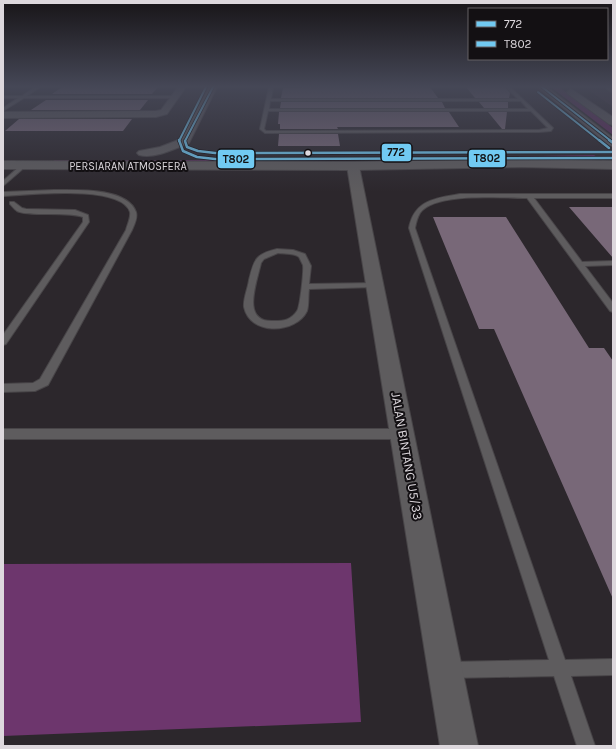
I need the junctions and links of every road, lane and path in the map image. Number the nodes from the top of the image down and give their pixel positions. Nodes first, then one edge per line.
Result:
1 (195, 122) edge
2 (263, 122) edge
3 (545, 122) edge
4 (586, 122) edge
5 (185, 141) junction
6 (613, 143) edge
7 (478, 152) junction
8 (613, 152) edge
9 (40, 153) dead end
10 (130, 153) dead end
11 (143, 153) junction
12 (216, 153) junction
13 (18, 159) junction
14 (613, 162) edge
15 (521, 163) junction
16 (3, 165) edge
17 (613, 165) edge
18 (353, 166) junction
19 (3, 184) edge
20 (3, 194) edge
21 (23, 194) junction
22 (529, 196) junction
23 (613, 196) edge
24 (12, 203) junction
25 (3, 206) edge
26 (613, 263) edge
27 (579, 264) junction
28 (375, 285) junction
29 (305, 287) junction
30 (613, 309) edge
31 (3, 342) edge
32 (3, 388) edge
33 (3, 434) edge
34 (402, 434) junction
35 (613, 667) edge
36 (560, 668) junction
37 (446, 670) junction
38 (459, 746) edge
39 (586, 746) edge

1 - 5 street
2 - 3 lane
4 - 6 street
5 - 11 street
5 - 12 street
7 - 8 street, PERSIARAN ATMOSFERA
7 - 12 street, PERSIARAN ATMOSFERA
7 - 18 street
9 - 13 street
10 - 11 street, PERSIARAN ATMOSFERA
11 - 12 street, PERSIARAN ATMOSFERA
13 - 16 street, PERSIARAN ATMOSFERA
13 - 18 street, PERSIARAN ATMOSFERA
13 - 19 lane
14 - 15 street
15 - 17 street, PERSIARAN ATMOSFERA
15 - 18 street, PERSIARAN ATMOSFERA
18 - 28 street, JALAN BINTANG U5/33
20 - 21 lane
21 - 24 lane
21 - 32 lane
22 - 23 lane
22 - 27 lane
22 - 36 lane
24 - 25 lane
24 - 31 lane
26 - 27 lane
27 - 30 lane
28 - 29 lane
28 - 34 street, JALAN BINTANG U5/33
29 - 29 lane
33 - 34 lane
34 - 37 street, JALAN BINTANG U5/33
35 - 36 lane
36 - 37 lane
36 - 39 lane
37 - 38 street, JALAN BINTANG U5/33

